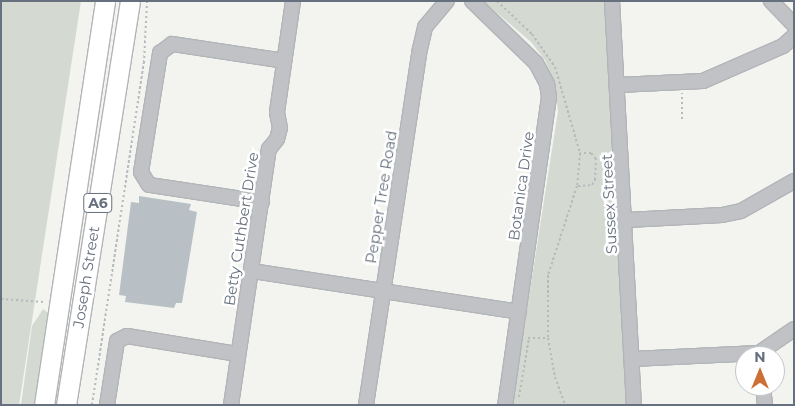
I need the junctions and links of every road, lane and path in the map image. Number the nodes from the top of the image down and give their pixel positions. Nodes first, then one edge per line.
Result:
1 (105, 1) edge
2 (130, 1) edge
3 (147, 1) edge
4 (293, 1) edge
5 (446, 1) edge
6 (472, 1) edge
7 (497, 1) edge
8 (612, 1) edge
9 (771, 1) edge
10 (794, 26) edge
11 (794, 36) edge
12 (284, 61) junction
13 (682, 84) junction
14 (618, 85) junction
15 (682, 119) dead end
16 (580, 153) junction
17 (794, 181) edge
18 (577, 186) junction
19 (262, 202) junction
20 (627, 220) junction
21 (252, 271) junction
22 (383, 290) junction
23 (519, 312) junction
24 (794, 329) edge
25 (523, 337) junction
26 (548, 338) junction
27 (771, 346) edge
28 (237, 354) junction
29 (735, 355) edge
30 (632, 359) junction
31 (510, 404) edge
32 (44, 405) edge
33 (66, 405) edge
34 (92, 405) edge
35 (107, 405) edge
36 (231, 405) edge
37 (366, 405) edge
38 (565, 405) edge
39 (634, 405) edge

1 - 32 highway, Joseph Street / A6
2 - 33 highway, Joseph Street / A6
3 - 34 path
4 - 12 street, Betty Cuthbert Drive
5 - 22 street, Pepper Tree Road
6 - 23 street, Botanica Drive
7 - 16 path
8 - 14 street, Sussex Street
9 - 10 street
11 - 13 street
12 - 19 street, Betty Cuthbert Drive
12 - 19 street
13 - 14 street
13 - 15 path
14 - 20 street, Sussex Street
16 - 18 path
16 - 18 path
17 - 20 street
18 - 26 path
19 - 21 street, Betty Cuthbert Drive
20 - 30 street, Sussex Street
21 - 22 street
21 - 28 street, Betty Cuthbert Drive
22 - 23 street
22 - 37 street, Pepper Tree Road
23 - 25 street, Botanica Drive
24 - 27 street
25 - 26 path
25 - 31 street, Botanica Drive
25 - 31 path
26 - 38 path
28 - 35 street
28 - 36 street, Betty Cuthbert Drive
29 - 30 street
30 - 39 street, Sussex Street

